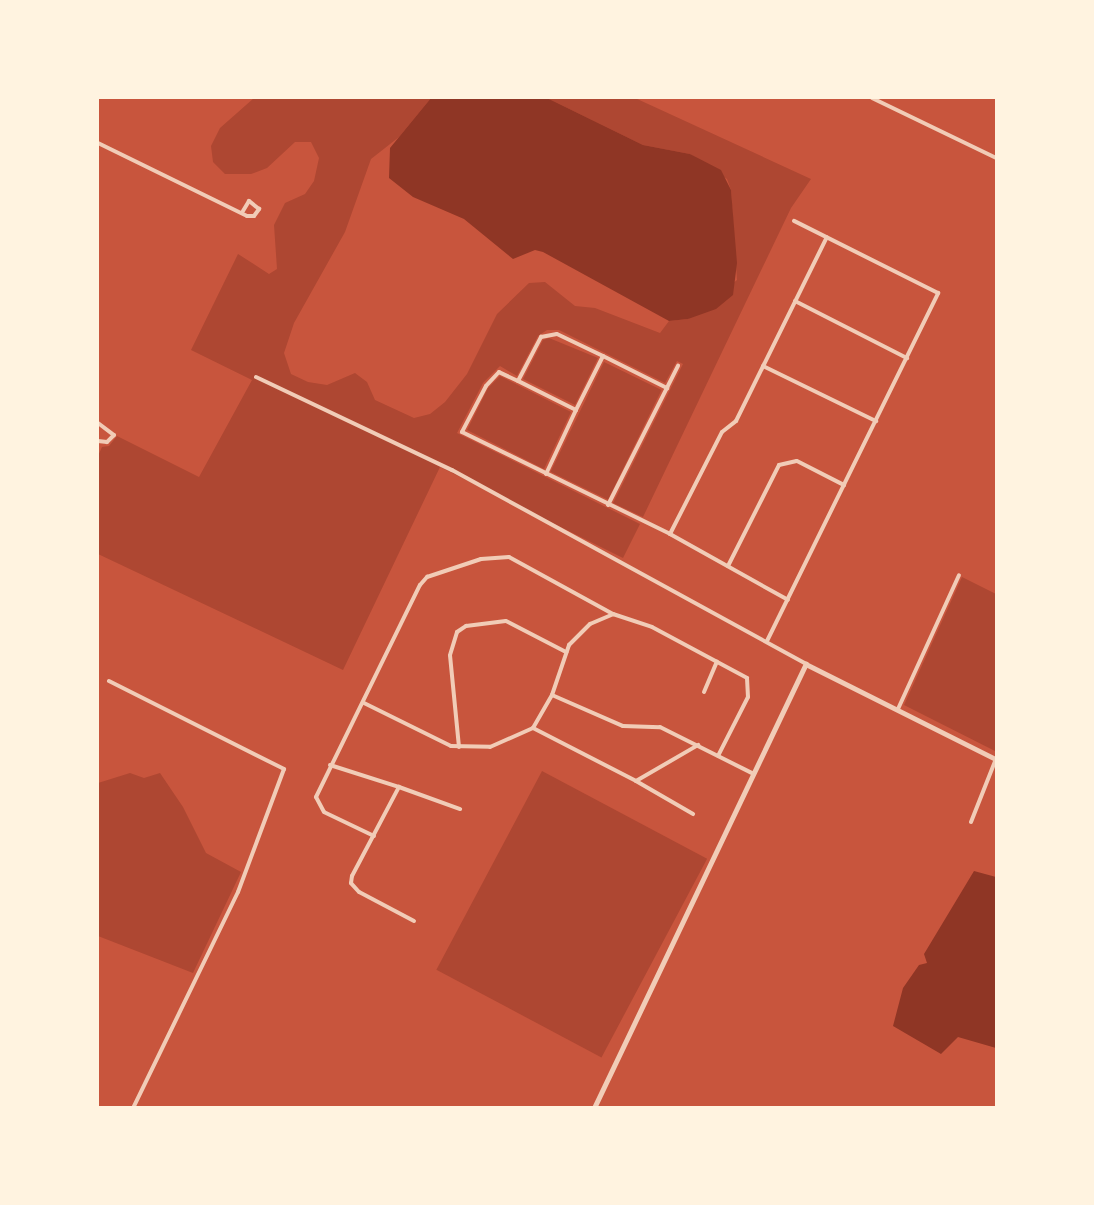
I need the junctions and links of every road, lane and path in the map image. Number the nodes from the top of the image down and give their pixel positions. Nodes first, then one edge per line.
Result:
1 (872, 98) edge
2 (98, 143) edge
3 (996, 158) edge
4 (243, 211) junction
5 (794, 221) dead end
6 (827, 237) junction
7 (795, 301) junction
8 (603, 356) junction
9 (906, 358) junction
10 (678, 366) dead end
11 (763, 366) junction
12 (256, 377) dead end
13 (518, 381) junction
14 (667, 388) junction
15 (576, 410) junction
16 (876, 421) junction
17 (98, 423) edge
18 (98, 441) edge
19 (546, 474) junction
20 (844, 485) junction
21 (608, 505) junction
22 (669, 534) junction
23 (728, 566) junction
24 (959, 575) dead end
25 (788, 600) junction
26 (613, 614) junction
27 (767, 641) junction
28 (566, 652) junction
29 (717, 662) junction
30 (806, 664) junction
31 (109, 681) dead end
32 (704, 692) dead end
33 (552, 695) junction
34 (364, 704) junction
35 (898, 709) junction
36 (533, 728) junction
37 (698, 745) junction
38 (459, 747) junction
39 (718, 756) junction
40 (996, 759) edge
41 (330, 765) junction
42 (752, 773) junction
43 (636, 781) junction
44 (399, 787) junction
45 (460, 809) dead end
46 (693, 814) dead end
47 (971, 822) dead end
48 (374, 836) junction
49 (414, 921) dead end
50 (133, 1107) edge
51 (594, 1107) edge

1 - 3 street
2 - 4 street
4 - 4 street
5 - 6 street
6 - 7 street
6 - 9 street
7 - 9 street
7 - 11 street
8 - 13 street
8 - 14 street
8 - 15 street
9 - 16 street
10 - 14 street
11 - 16 street
11 - 22 street
12 - 27 street
13 - 15 street
13 - 19 street
14 - 21 street
15 - 19 street
16 - 20 street
17 - 18 street
19 - 21 street
20 - 23 street
20 - 25 street
21 - 22 street
22 - 23 street
23 - 25 street
24 - 35 street
25 - 27 street
26 - 28 street
26 - 29 street
26 - 34 street
27 - 30 street
28 - 33 street
28 - 38 street
29 - 32 street
29 - 39 street
30 - 35 street
30 - 42 street
31 - 50 street
33 - 36 street
33 - 37 street
34 - 38 street
34 - 41 street
35 - 40 street
36 - 38 street
36 - 43 street
37 - 39 street
37 - 43 street
39 - 42 street
40 - 47 street
41 - 44 street
41 - 48 street
42 - 51 street
43 - 46 street
44 - 45 street
44 - 48 street
48 - 49 street

